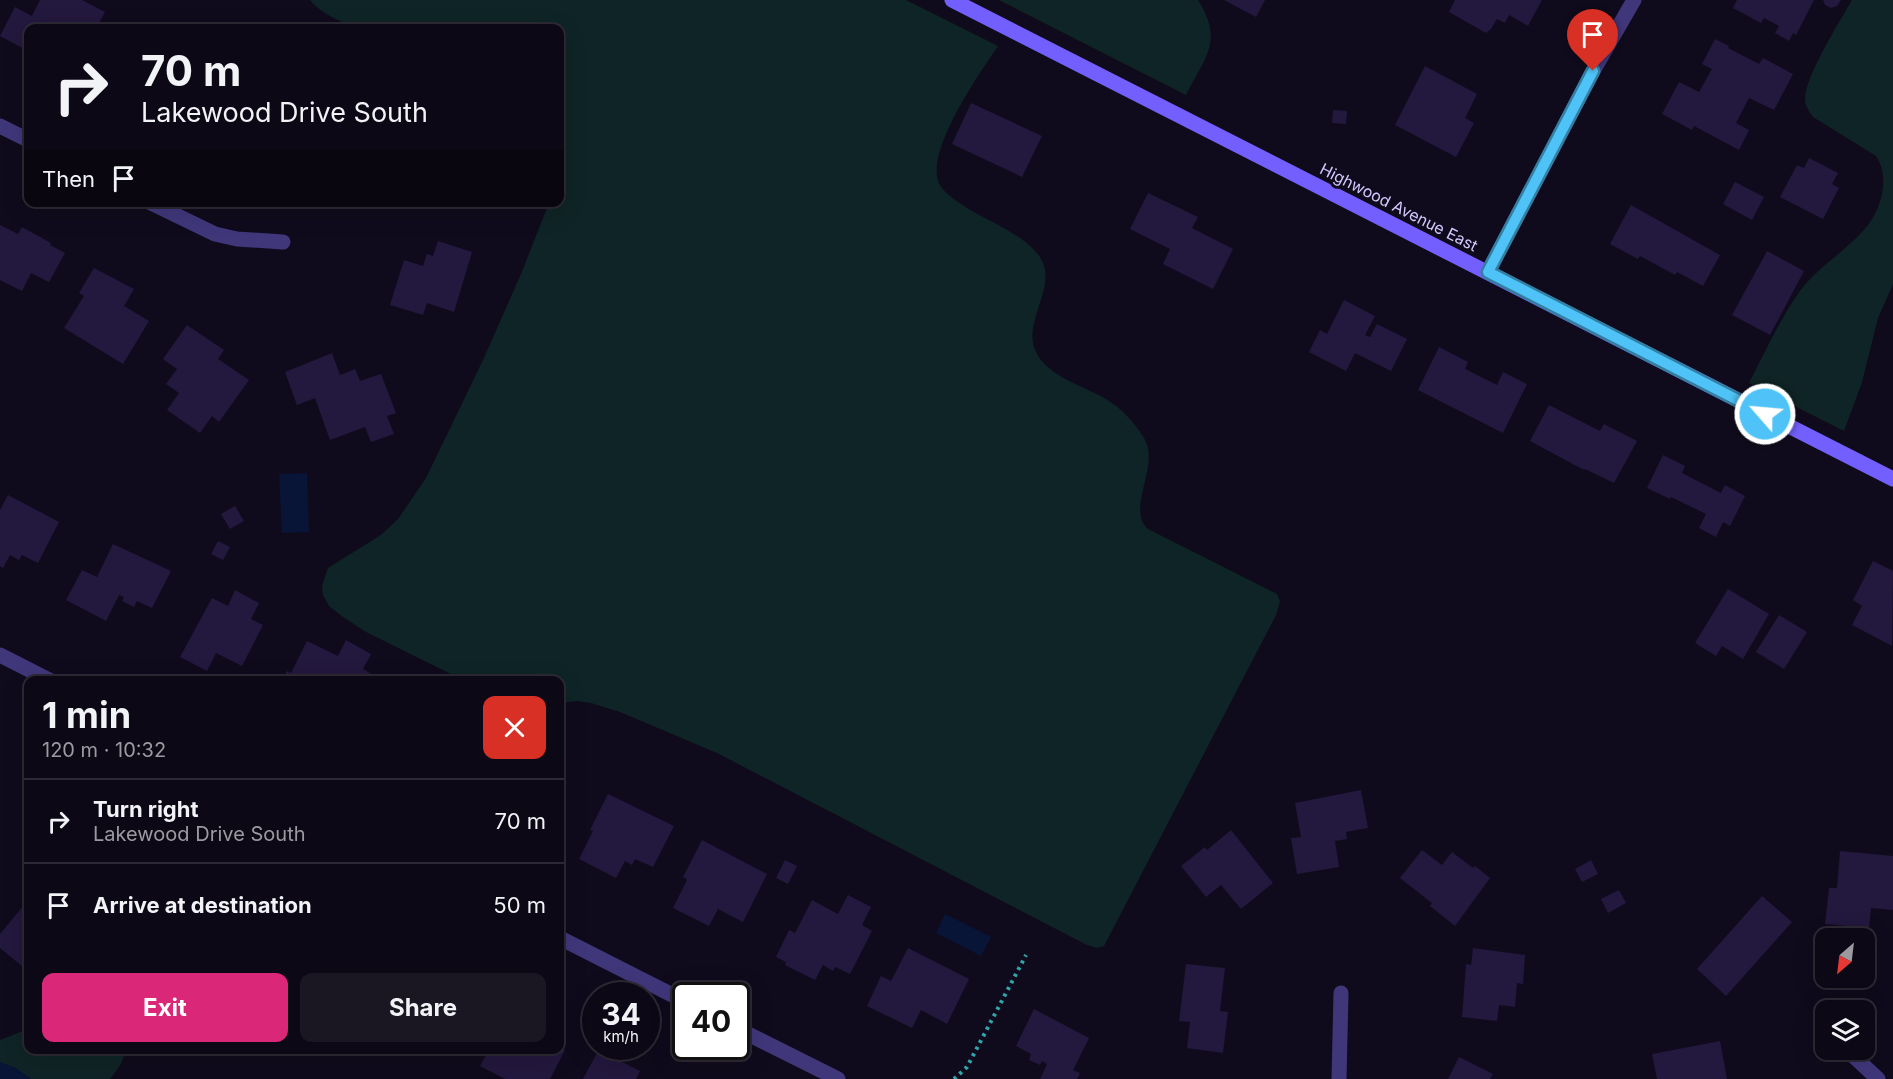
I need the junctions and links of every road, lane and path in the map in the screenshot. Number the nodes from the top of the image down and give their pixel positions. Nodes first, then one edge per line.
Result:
1 (952, 0) edge
2 (1634, 0) edge
3 (0, 126) edge
4 (24, 138) edge
5 (159, 207) edge
6 (283, 242) dead end
7 (1488, 272) junction
8 (1893, 479) edge
9 (0, 655) edge
10 (41, 676) edge
11 (564, 940) edge
12 (1026, 955) dead end
13 (1341, 993) dead end
14 (672, 995) edge
15 (750, 1035) edge
16 (1858, 1060) edge
17 (838, 1079) edge
18 (954, 1079) edge
19 (1339, 1079) edge
20 (1878, 1079) edge

1 - 7 street, Highwood Avenue East
2 - 7 street
3 - 4 street
5 - 6 street
7 - 8 street, Highwood Avenue East
9 - 10 street
11 - 14 street
12 - 18 path
13 - 19 street
15 - 17 street
16 - 20 street

